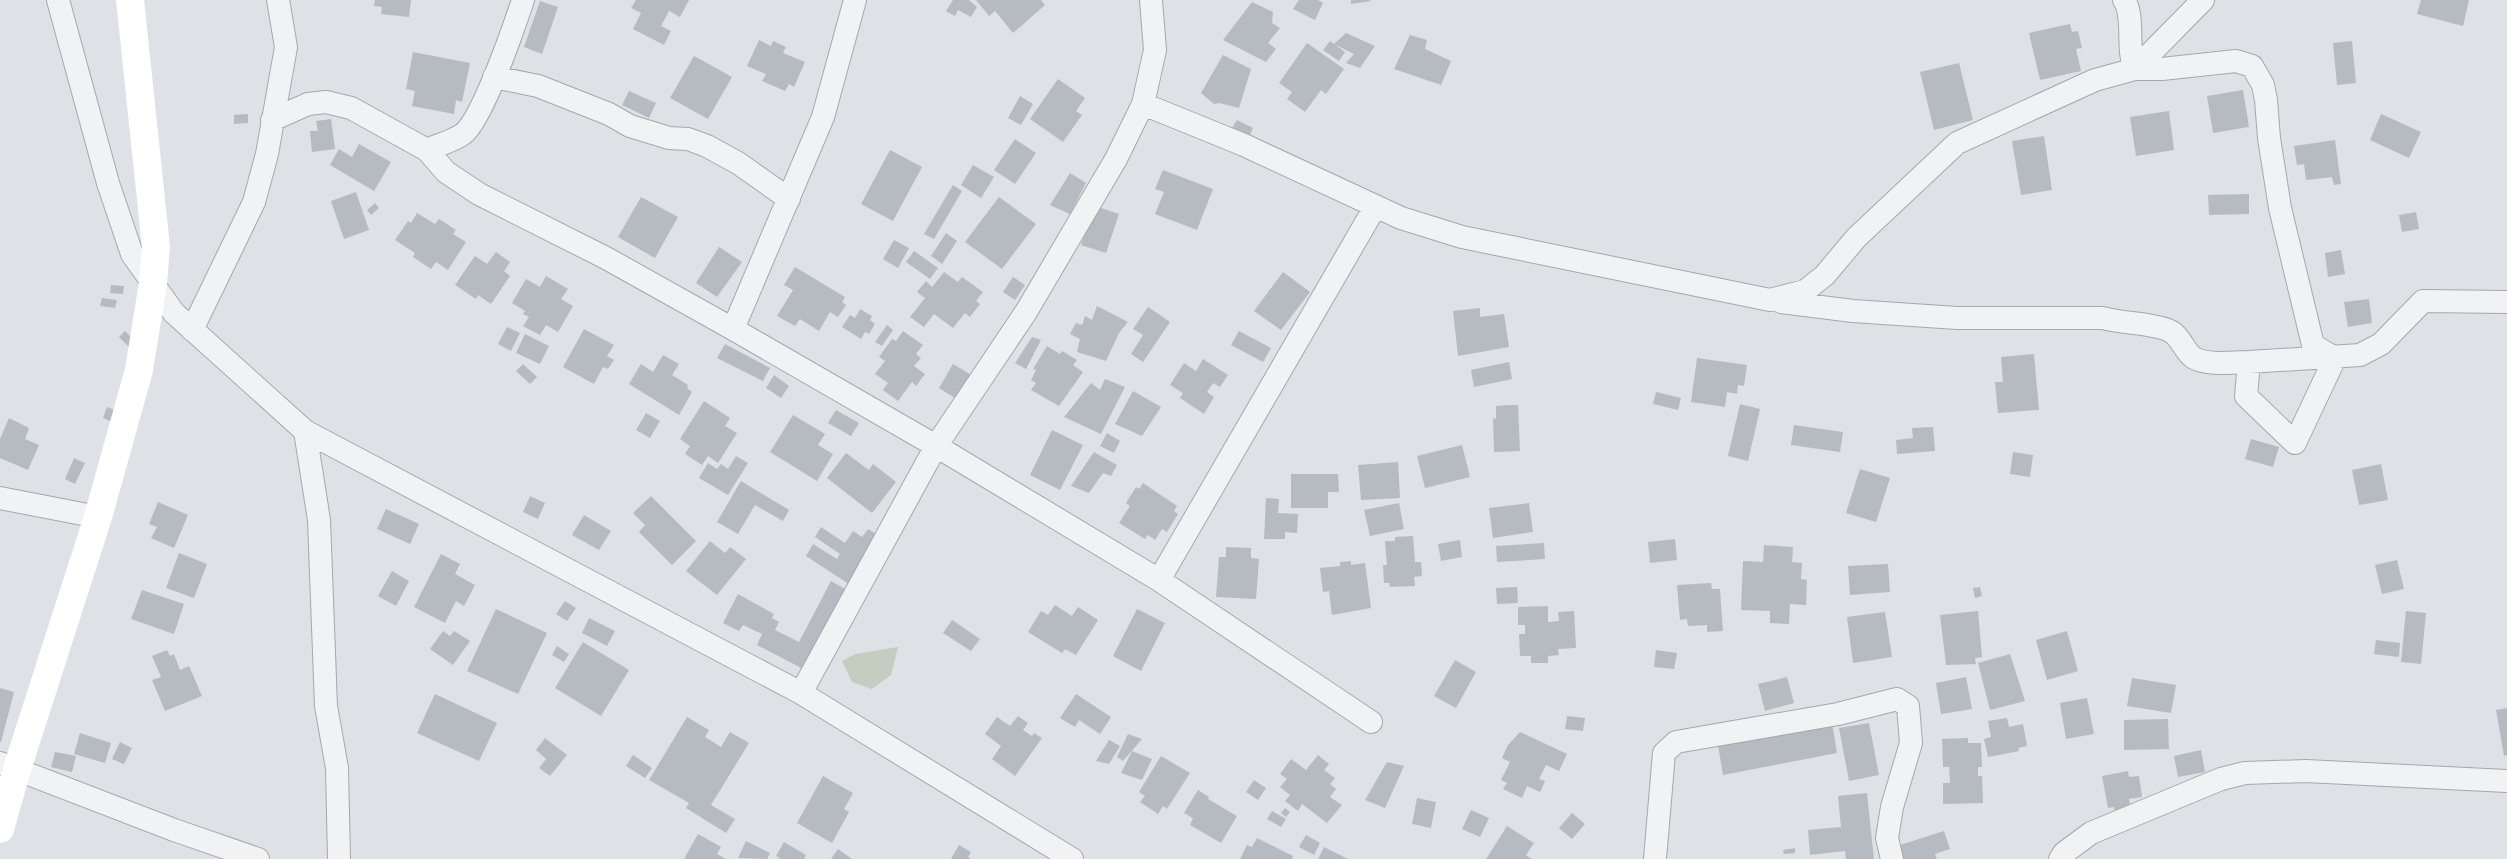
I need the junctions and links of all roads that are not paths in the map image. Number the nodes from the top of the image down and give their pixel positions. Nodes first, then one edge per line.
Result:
1 (58, 0) edge
2 (130, 0) edge
3 (278, 0) edge
4 (522, 0) edge
5 (854, 0) edge
6 (1151, 0) edge
7 (2124, 0) edge
8 (2203, 0) edge
9 (2135, 69) junction
10 (494, 77) junction
11 (1143, 104) junction
12 (272, 120) junction
13 (427, 150) junction
14 (788, 199) junction
15 (1376, 207) junction
16 (153, 283) junction
17 (1770, 300) junction
18 (2507, 302) edge
19 (733, 329) junction
20 (192, 330) junction
21 (2334, 358) junction
22 (2249, 362) junction
23 (305, 430) junction
24 (936, 446) junction
25 (0, 498) edge
26 (98, 517) junction
27 (1159, 580) junction
28 (801, 693) junction
29 (1372, 722) dead end
30 (8, 766) edge
31 (2507, 781) edge
32 (0, 829) edge
33 (258, 859) edge
34 (339, 859) edge
35 (1072, 859) edge
36 (1655, 859) edge
37 (1892, 859) edge
38 (2060, 859) edge

1 - 16 street
2 - 16 street
3 - 12 street
4 - 10 street
5 - 14 street
6 - 11 street
7 - 9 street
8 - 9 street
9 - 17 street
9 - 21 street
10 - 13 street
10 - 14 street
11 - 15 street
11 - 24 street
12 - 13 street
12 - 20 street
13 - 19 street
14 - 19 street
15 - 17 street
15 - 27 street
16 - 20 street
16 - 26 street
17 - 22 street
18 - 21 street
19 - 24 street
20 - 23 street
21 - 22 street
21 - 22 street
23 - 28 street
23 - 34 street
24 - 27 street
24 - 28 street
25 - 26 street
26 - 30 street
27 - 29 street
28 - 35 street
30 - 32 street
30 - 33 street
31 - 38 street
36 - 37 street

